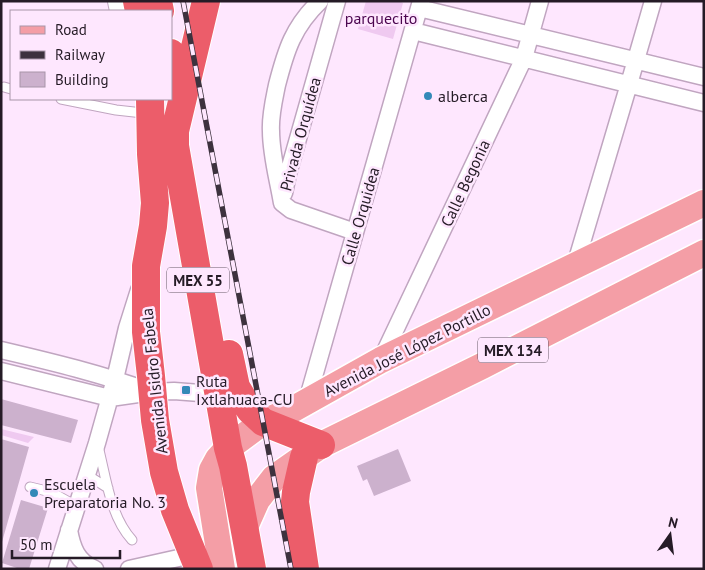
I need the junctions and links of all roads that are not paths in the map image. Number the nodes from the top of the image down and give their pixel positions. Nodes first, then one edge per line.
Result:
1 (206, 1) edge
2 (320, 1) edge
3 (337, 1) edge
4 (540, 1) edge
5 (653, 1) edge
6 (420, 5) edge
7 (413, 31) junction
8 (530, 35) junction
9 (172, 57) edge
10 (524, 58) junction
11 (636, 60) junction
12 (704, 77) edge
13 (629, 84) junction
14 (183, 97) junction
15 (67, 100) edge
16 (704, 103) edge
17 (144, 104) edge
18 (282, 203) junction
19 (704, 203) edge
20 (355, 232) junction
21 (704, 253) edge
22 (146, 266) junction
23 (575, 266) junction
24 (1, 350) edge
25 (381, 360) junction
26 (59, 364) junction
27 (1, 371) edge
28 (116, 379) junction
29 (54, 384) junction
30 (152, 392) junction
31 (219, 396) junction
32 (110, 398) junction
33 (245, 403) junction
34 (299, 406) junction
35 (263, 422) junction
36 (97, 443) junction
37 (228, 448) junction
38 (312, 451) junction
39 (87, 475) junction
40 (30, 487) dead end
41 (108, 488) junction
42 (76, 506) junction
43 (245, 527) junction
44 (69, 530) junction
45 (132, 540) dead end
46 (208, 560) edge
47 (57, 569) edge
48 (94, 569) edge
49 (129, 569) edge
50 (252, 569) edge
51 (305, 569) edge

1 - 14 highway, MEX 55
2 - 18 street, Privada Orquídea
3 - 18 street, Privada Orquídea
4 - 8 street, Calle Begonia
5 - 11 street
6 - 7 street
6 - 8 street
7 - 10 street
7 - 20 street, Calle Orquidea
8 - 10 street, Calle Begonia
8 - 11 street
9 - 14 highway
10 - 13 street
10 - 25 street, Calle Begonia
11 - 12 street
11 - 13 street
13 - 16 street
13 - 23 street
14 - 31 highway, MEX 55
14 - 33 highway
15 - 17 lane
17 - 22 highway, Avenida Isidro Fabela / MEX 55
18 - 20 street
19 - 23 main road, Avenida José López Portillo / MEX 134
20 - 34 street, Calle Orquidea
21 - 38 main road, MEX 134
22 - 28 street
22 - 30 highway, Avenida Isidro Fabela / MEX 55
23 - 25 main road, Avenida José López Portillo / MEX 134
24 - 26 street
25 - 34 main road, Avenida José López Portillo / MEX 134
26 - 28 street
26 - 29 street
27 - 29 street
28 - 30 street
28 - 32 street
29 - 32 street
30 - 31 street
30 - 32 street
30 - 46 highway, Avenida Isidro Fabela / MEX 55
31 - 33 street
31 - 37 highway, MEX 55
32 - 36 street
33 - 34 street
33 - 35 highway
34 - 35 main road, Avenida José López Portillo / MEX 134
35 - 37 main road, Avenida José López Portillo / MEX 134
35 - 38 highway
36 - 39 street
36 - 41 lane
37 - 43 highway, MEX 55
37 - 46 main road, Avenida José López Portillo
38 - 43 main road, MEX 134
38 - 51 highway
39 - 41 lane
39 - 42 street
40 - 42 lane
41 - 45 lane
42 - 44 street
43 - 46 street, MEX 134
43 - 50 highway, MEX 55
44 - 47 street
44 - 48 street
46 - 49 street

